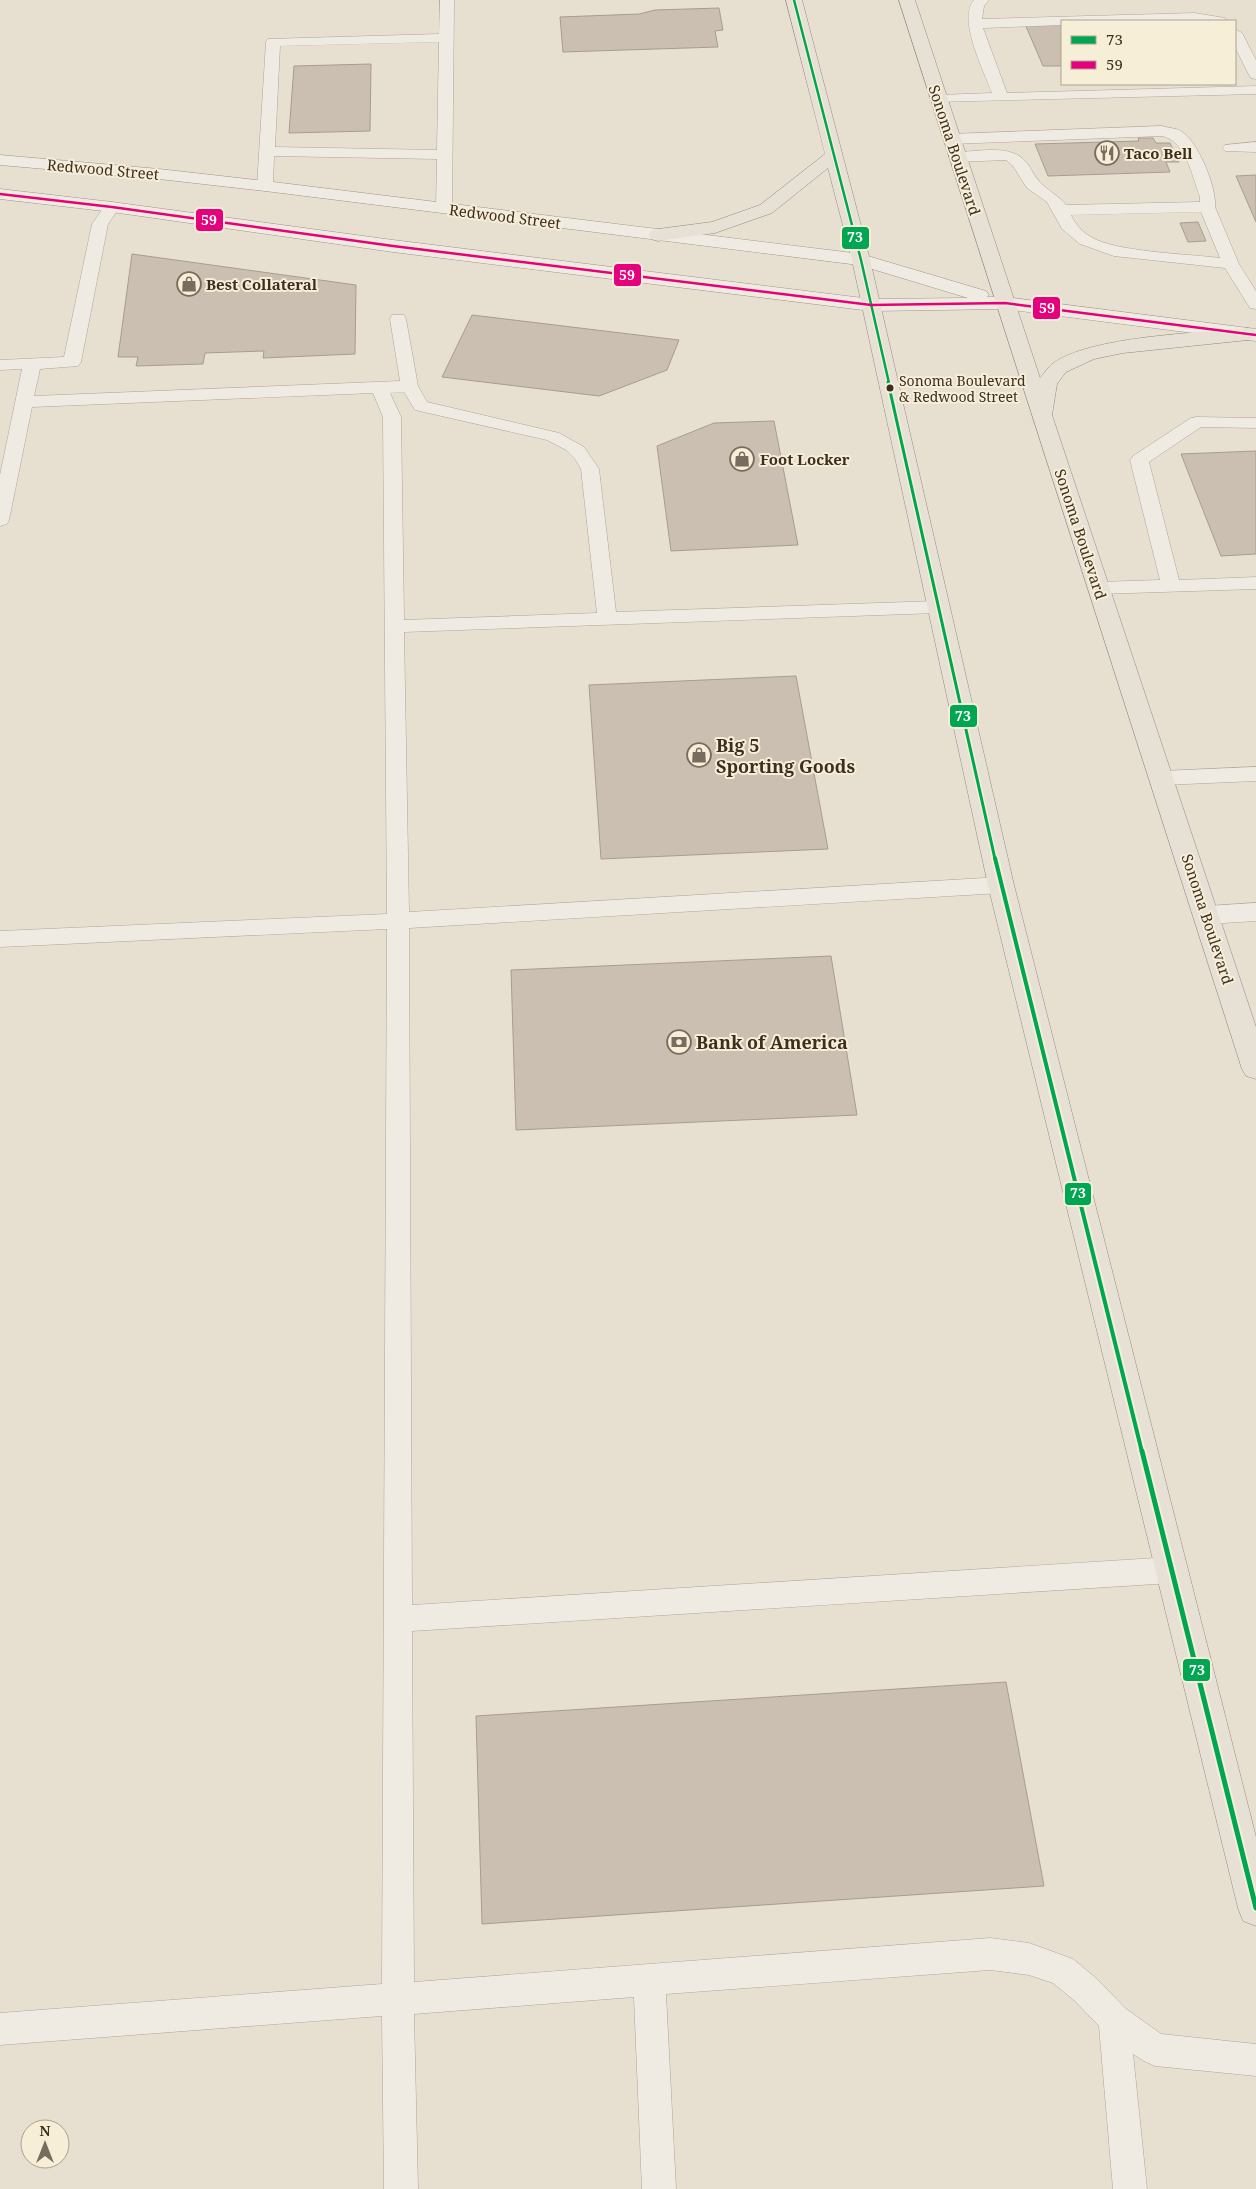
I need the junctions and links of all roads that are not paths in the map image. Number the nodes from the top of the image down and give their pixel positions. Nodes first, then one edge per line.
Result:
1 (447, 0) edge
2 (794, 0) edge
3 (907, 0) edge
4 (982, 0) edge
5 (1096, 20) edge
6 (1214, 20) edge
7 (1061, 21) edge
8 (974, 24) junction
9 (1236, 35) edge
10 (446, 38) junction
11 (1256, 75) edge
12 (1256, 90) edge
13 (1001, 96) junction
14 (938, 99) junction
15 (951, 139) junction
16 (1256, 147) edge
17 (1230, 148) dead end
18 (267, 151) junction
19 (445, 155) junction
20 (834, 156) junction
21 (957, 157) junction
22 (0, 160) edge
23 (265, 186) junction
24 (0, 194) edge
25 (112, 207) junction
26 (1207, 207) junction
27 (444, 208) junction
28 (1061, 210) junction
29 (658, 235) junction
30 (861, 260) junction
31 (1231, 264) junction
32 (1005, 303) junction
33 (1256, 304) edge
34 (871, 306) junction
35 (398, 319) dead end
36 (1252, 334) edge
37 (32, 363) junction
38 (0, 364) edge
39 (409, 386) junction
40 (379, 388) junction
41 (24, 402) junction
42 (1042, 417) junction
43 (1256, 423) edge
44 (0, 520) edge
45 (1256, 583) edge
46 (1171, 586) junction
47 (1099, 588) junction
48 (937, 607) junction
49 (606, 619) junction
50 (395, 626) junction
51 (1256, 774) edge
52 (1162, 778) junction
53 (1001, 885) junction
54 (1256, 912) edge
55 (1207, 915) junction
56 (398, 921) junction
57 (0, 939) edge
58 (1256, 1069) edge
59 (1172, 1570) junction
60 (398, 1619) junction
61 (1256, 1908) edge
62 (648, 1979) junction
63 (398, 1998) junction
64 (1114, 2019) junction
65 (0, 2029) edge
66 (1256, 2060) edge
67 (401, 2189) edge
68 (659, 2189) edge
69 (1130, 2189) edge

1 - 10 lane
2 - 20 main road
3 - 14 main road, Sonoma Boulevard
4 - 8 lane
5 - 6 lane
7 - 8 lane
8 - 13 lane
9 - 11 lane
10 - 18 lane
10 - 19 lane
12 - 13 lane
13 - 14 lane
14 - 15 main road, Sonoma Boulevard
15 - 21 main road, Sonoma Boulevard
15 - 26 lane
16 - 17 lane
18 - 19 lane
18 - 23 lane
19 - 27 lane
20 - 29 main road
20 - 30 main road
21 - 28 lane
21 - 32 main road, Sonoma Boulevard
22 - 23 main road, Redwood Street
23 - 27 main road, Redwood Street
24 - 25 main road, Redwood Street
25 - 34 main road, Redwood Street
25 - 37 lane
26 - 28 lane
26 - 31 lane
27 - 29 main road, Redwood Street
28 - 31 lane
29 - 30 main road, Redwood Street
30 - 32 main road, Redwood Street
30 - 34 main road
31 - 33 lane
32 - 34 main road, Redwood Street
32 - 36 main road, Redwood Street
32 - 42 main road, Sonoma Boulevard
34 - 48 main road
35 - 39 lane
36 - 42 main road
37 - 38 lane
37 - 41 lane
39 - 40 lane
39 - 49 lane
40 - 41 lane
40 - 50 lane
41 - 44 lane
42 - 47 main road, Sonoma Boulevard
43 - 46 lane
45 - 46 lane
46 - 47 lane
47 - 52 main road, Sonoma Boulevard
48 - 49 lane
48 - 53 main road
49 - 50 lane
50 - 56 lane
51 - 52 lane
52 - 55 main road, Sonoma Boulevard
53 - 56 lane
53 - 59 main road
54 - 55 main road
55 - 58 main road, Sonoma Boulevard
56 - 57 lane
56 - 60 lane
59 - 60 lane
59 - 61 main road
60 - 63 lane
62 - 63 lane
62 - 64 lane
62 - 68 lane
63 - 65 lane
63 - 67 lane
64 - 66 lane
64 - 69 lane

